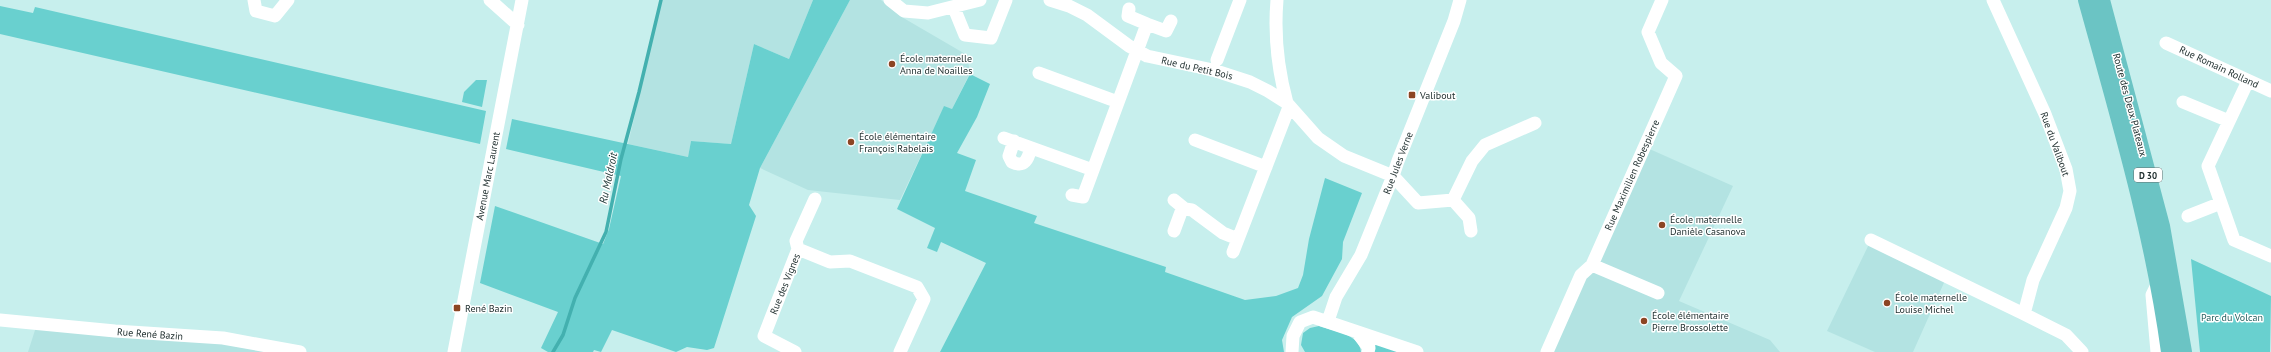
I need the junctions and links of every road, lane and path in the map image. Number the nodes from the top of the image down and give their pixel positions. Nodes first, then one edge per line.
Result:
1 (254, 0) edge
2 (288, 0) edge
3 (490, 0) edge
4 (522, 0) edge
5 (890, 0) edge
6 (980, 0) edge
7 (1006, 0) edge
8 (1050, 0) edge
9 (1240, 0) edge
10 (1277, 0) edge
11 (1460, 0) edge
12 (1662, 0) edge
13 (1993, 0) edge
14 (2086, 0) edge
15 (2102, 0) edge
16 (954, 8) junction
17 (1129, 10) dead end
18 (1171, 21) dead end
19 (1147, 24) junction
20 (518, 25) junction
21 (2166, 43) dead end
22 (1138, 51) junction
23 (1217, 60) dead end
24 (1039, 73) dead end
25 (1279, 74) junction
26 (2248, 81) junction
27 (1268, 91) junction
28 (2271, 91) edge
29 (1118, 102) junction
30 (2183, 102) dead end
31 (1288, 105) junction
32 (2229, 121) junction
33 (1536, 123) dead end
34 (1195, 140) dead end
35 (1031, 148) junction
36 (1266, 167) junction
37 (1093, 170) junction
38 (1393, 176) junction
39 (1072, 195) dead end
40 (814, 199) dead end
41 (1174, 200) dead end
42 (1453, 200) junction
43 (2221, 203) junction
44 (1185, 209) junction
45 (2188, 216) dead end
46 (1174, 231) dead end
47 (1471, 231) dead end
48 (1238, 239) junction
49 (1871, 240) dead end
50 (798, 249) junction
51 (1233, 252) dead end
52 (2271, 256) edge
53 (1592, 265) junction
54 (2158, 283) junction
55 (1658, 293) dead end
56 (2024, 314) junction
57 (0, 320) edge
58 (1328, 321) junction
59 (1357, 332) junction
60 (300, 352) edge
61 (454, 352) edge
62 (795, 352) edge
63 (900, 352) edge
64 (1292, 352) edge
65 (1368, 352) edge
66 (1417, 352) edge
67 (1547, 352) edge
68 (2082, 352) edge
69 (2157, 352) edge
70 (2169, 352) edge
71 (2184, 352) edge

1 - 2 street
3 - 20 street
4 - 20 street, Avenue Marc Laurent
5 - 16 street
6 - 16 street
7 - 16 street
8 - 22 street, Rue du Petit Bois
9 - 23 street
10 - 25 street
11 - 38 street, Rue Jules Verne
12 - 53 street, Rue Maximilien Robespierre
13 - 56 street, Rue du Valibout
14 - 54 main road, Route des Deux Plateaux / D 30
15 - 71 main road, Route des Deux Plateaux / D 30
17 - 19 street
18 - 19 street
19 - 22 street
20 - 61 street, Avenue Marc Laurent
21 - 26 street, Rue Romain Rolland
22 - 27 street, Rue du Petit Bois
22 - 29 street
24 - 29 street
25 - 27 street
25 - 31 street
26 - 28 street, Rue Romain Rolland
26 - 32 street
27 - 31 street, Rue du Petit Bois
29 - 37 street
30 - 32 street
31 - 36 street
31 - 38 street, Rue du Petit Bois
32 - 43 street
33 - 42 street
34 - 36 street
35 - 35 street
35 - 37 street
36 - 48 street
37 - 39 street
38 - 42 street
38 - 58 street, Rue Jules Verne
40 - 50 street
41 - 44 street
42 - 47 street
43 - 45 street
43 - 52 street
44 - 46 street
44 - 48 street
48 - 51 street
49 - 56 street
50 - 62 street, Rue des Vignes
50 - 63 street, Rue des Vignes
53 - 55 street
53 - 67 street, Rue Maximilien Robespierre
54 - 69 street, Route des Deux Plateaux / D 30
54 - 70 main road, Route des Deux Plateaux / D 30
56 - 68 street
57 - 60 street, Rue René Bazin
58 - 59 street
58 - 64 street
59 - 65 street
59 - 66 street

